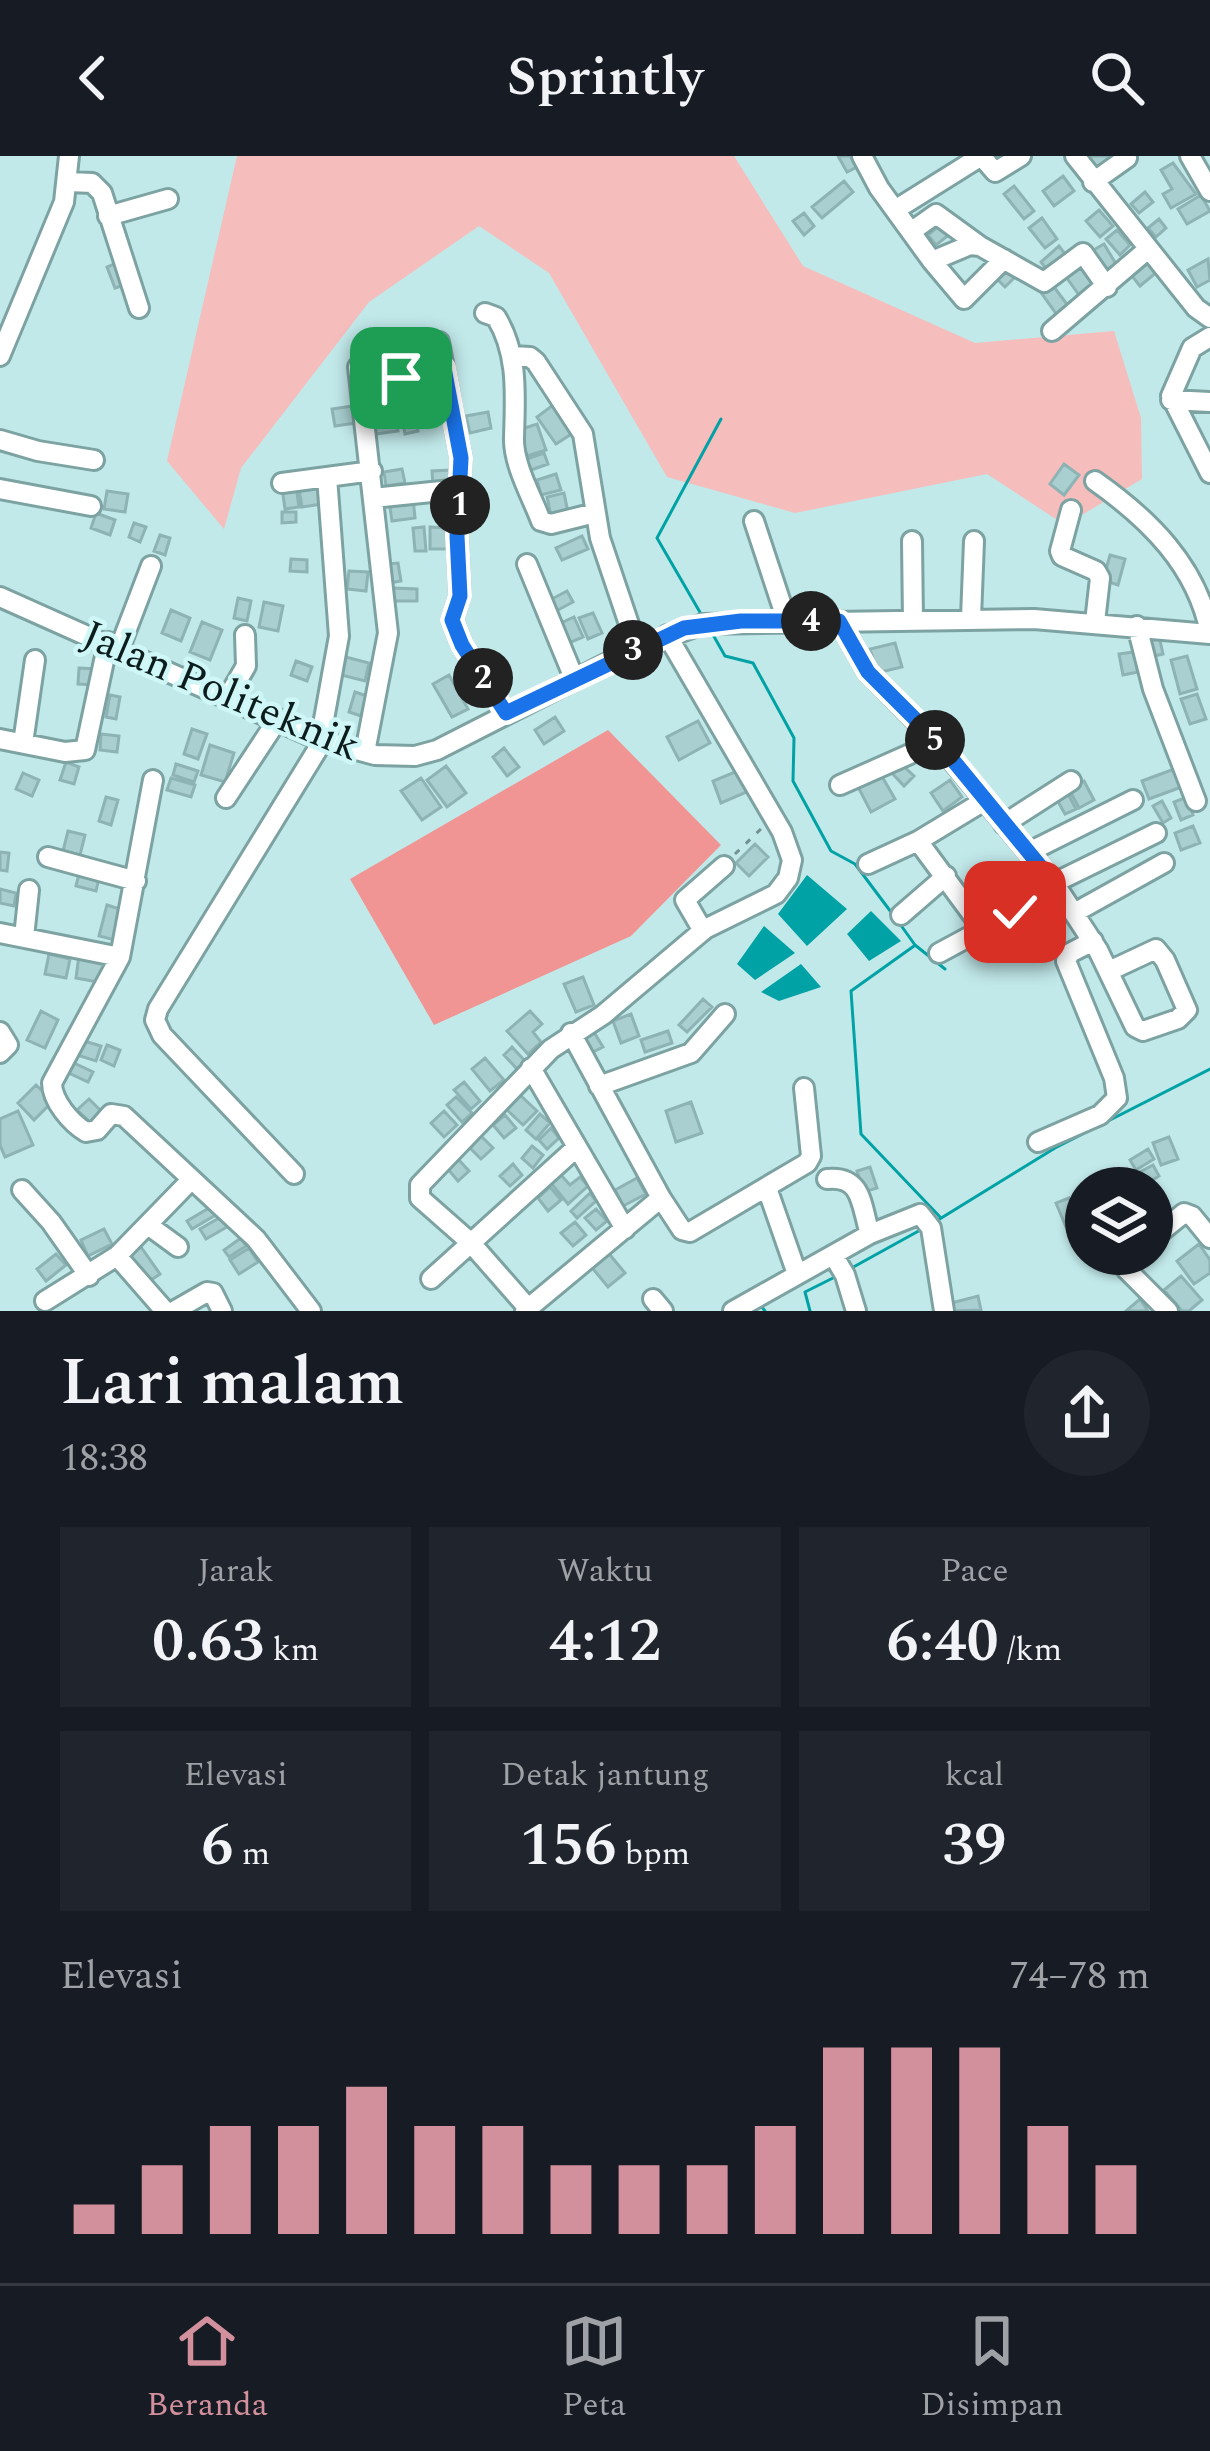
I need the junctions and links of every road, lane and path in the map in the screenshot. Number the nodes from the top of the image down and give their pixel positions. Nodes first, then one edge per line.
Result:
1 (69, 156) edge
2 (862, 156) edge
3 (1021, 156) edge
4 (1075, 156) edge
5 (1190, 156) edge
6 (1127, 158) edge
7 (69, 182) junction
8 (1093, 182) junction
9 (1208, 185) edge
10 (168, 199) dead end
11 (895, 210) junction
12 (108, 216) junction
13 (912, 231) junction
14 (980, 245) junction
15 (1147, 250) junction
16 (1004, 259) junction
17 (932, 261) junction
18 (1107, 287) junction
19 (139, 308) dead end
20 (485, 313) dead end
21 (1210, 318) edge
22 (1052, 332) dead end
23 (1210, 337) edge
24 (439, 342) dead end
25 (0, 356) edge
26 (513, 356) junction
27 (444, 368) junction
28 (1171, 400) junction
29 (1210, 402) edge
30 (0, 440) edge
31 (94, 460) dead end
32 (1208, 468) edge
33 (371, 471) junction
34 (327, 477) junction
35 (1095, 481) dead end
36 (282, 483) dead end
37 (0, 489) edge
38 (461, 489) junction
39 (373, 498) junction
40 (91, 506) dead end
41 (1071, 510) dead end
42 (595, 513) junction
43 (754, 520) dead end
44 (912, 541) dead end
45 (974, 541) dead end
46 (526, 564) dead end
47 (151, 566) dead end
48 (0, 597) edge
49 (971, 618) junction
50 (913, 620) junction
51 (839, 621) junction
52 (787, 622) junction
53 (1095, 622) junction
54 (1137, 626) junction
55 (1210, 634) edge
56 (245, 635) dead end
57 (667, 635) junction
58 (114, 645) junction
59 (637, 648) junction
60 (35, 660) dead end
61 (574, 678) junction
62 (228, 697) junction
63 (506, 713) junction
64 (278, 719) junction
65 (0, 739) edge
66 (320, 740) junction
67 (938, 742) junction
68 (23, 743) junction
69 (365, 752) junction
70 (153, 781) dead end
71 (1071, 782) dead end
72 (840, 785) dead end
73 (226, 798) dead end
74 (1133, 800) dead end
75 (984, 801) junction
76 (1196, 801) dead end
77 (776, 821) junction
78 (1004, 824) junction
79 (1156, 833) dead end
80 (918, 841) junction
81 (1028, 852) junction
82 (48, 857) dead end
83 (1164, 863) dead end
84 (868, 864) dead end
85 (724, 866) joint
86 (946, 876) junction
87 (136, 881) junction
88 (1054, 883) junction
89 (29, 890) dead end
90 (1074, 913) junction
91 (901, 915) dead end
92 (705, 929) junction
93 (983, 929) junction
94 (0, 933) edge
95 (24, 938) junction
96 (1093, 940) junction
97 (939, 952) dead end
98 (120, 957) junction
99 (1109, 971) junction
100 (725, 1014) dead end
101 (0, 1032) edge
102 (572, 1034) junction
103 (0, 1053) edge
104 (531, 1068) junction
105 (599, 1086) junction
106 (804, 1088) dead end
107 (1038, 1142) dead end
108 (577, 1148) junction
109 (294, 1174) dead end
110 (827, 1179) dead end
111 (190, 1181) junction
112 (767, 1189) junction
113 (22, 1190) dead end
114 (661, 1198) junction
115 (1173, 1222) edge
116 (148, 1225) junction
117 (625, 1229) junction
118 (870, 1234) junction
119 (1210, 1238) edge
120 (470, 1242) junction
121 (178, 1247) dead end
122 (117, 1256) junction
123 (839, 1265) junction
124 (797, 1274) junction
125 (1132, 1275) edge
126 (89, 1276) junction
127 (430, 1279) dead end
128 (45, 1301) dead end
129 (526, 1310) edge
130 (169, 1311) edge
131 (222, 1311) edge
132 (311, 1311) edge
133 (733, 1311) edge
134 (856, 1311) edge
135 (944, 1311) edge
136 (1168, 1311) edge

1 - 7 street
2 - 11 street
3 - 11 street
4 - 8 street
5 - 9 street
6 - 8 street
7 - 12 street
7 - 25 street
8 - 15 street
10 - 12 street
11 - 13 street
12 - 19 street
13 - 14 street
13 - 17 street
14 - 16 street
14 - 17 street
15 - 18 street
15 - 21 street
16 - 17 street
16 - 18 street
18 - 22 street
20 - 26 street
23 - 28 street
24 - 27 street
26 - 42 street
26 - 42 street
27 - 33 street
27 - 38 street
28 - 29 street
28 - 32 street
30 - 31 street
33 - 34 street
33 - 39 street
34 - 36 street
34 - 66 street
35 - 55 street
37 - 40 street
38 - 39 street
38 - 63 street
39 - 69 street
41 - 53 street
42 - 59 street
43 - 52 street
44 - 50 street
45 - 49 street
46 - 61 street
47 - 58 street
48 - 58 street, Jalan Politeknik
49 - 50 street, Jalan Politeknik
49 - 53 street, Jalan Politeknik
50 - 51 street, Jalan Politeknik
51 - 52 street, Jalan Politeknik
51 - 67 street
52 - 57 street, Jalan Politeknik
53 - 54 street, Jalan Politeknik
54 - 55 street, Jalan Politeknik
54 - 76 street
56 - 62 street
57 - 59 street, Jalan Politeknik
57 - 77 street
58 - 62 street, Jalan Politeknik
58 - 68 street
59 - 61 street, Jalan Politeknik
60 - 68 street
61 - 63 street, Jalan Politeknik
62 - 64 street, Jalan Politeknik
63 - 69 street, Jalan Politeknik
64 - 66 street, Jalan Politeknik
64 - 73 street
65 - 68 street
66 - 69 street, Jalan Politeknik
66 - 109 street
67 - 72 street
67 - 75 street
70 - 87 street
71 - 78 street
74 - 81 street
75 - 78 street
75 - 80 street
77 - 85 path
77 - 92 street
78 - 81 street
79 - 88 street
80 - 84 street
80 - 86 street
81 - 88 street
82 - 87 street
83 - 90 street
85 - 92 street
86 - 91 street
86 - 93 street
87 - 98 street
88 - 90 street
88 - 93 street
89 - 95 street
90 - 96 street
92 - 102 street
93 - 97 street
94 - 95 street
95 - 98 street
96 - 99 street
96 - 107 street
98 - 111 street
99 - 99 street
100 - 105 street
101 - 103 street
102 - 104 street
102 - 105 street
104 - 108 street
104 - 120 street
105 - 114 street
106 - 112 street
108 - 117 street
108 - 120 street
110 - 118 street
111 - 116 street
111 - 132 street
112 - 114 street
112 - 124 street
113 - 126 street
114 - 117 street
115 - 119 street
116 - 121 street
116 - 122 street
117 - 129 street
118 - 123 street
118 - 135 street
120 - 127 street
120 - 129 street
122 - 126 street
122 - 130 street
123 - 124 street
123 - 134 street
124 - 133 street
125 - 136 street
126 - 128 street
130 - 131 street

